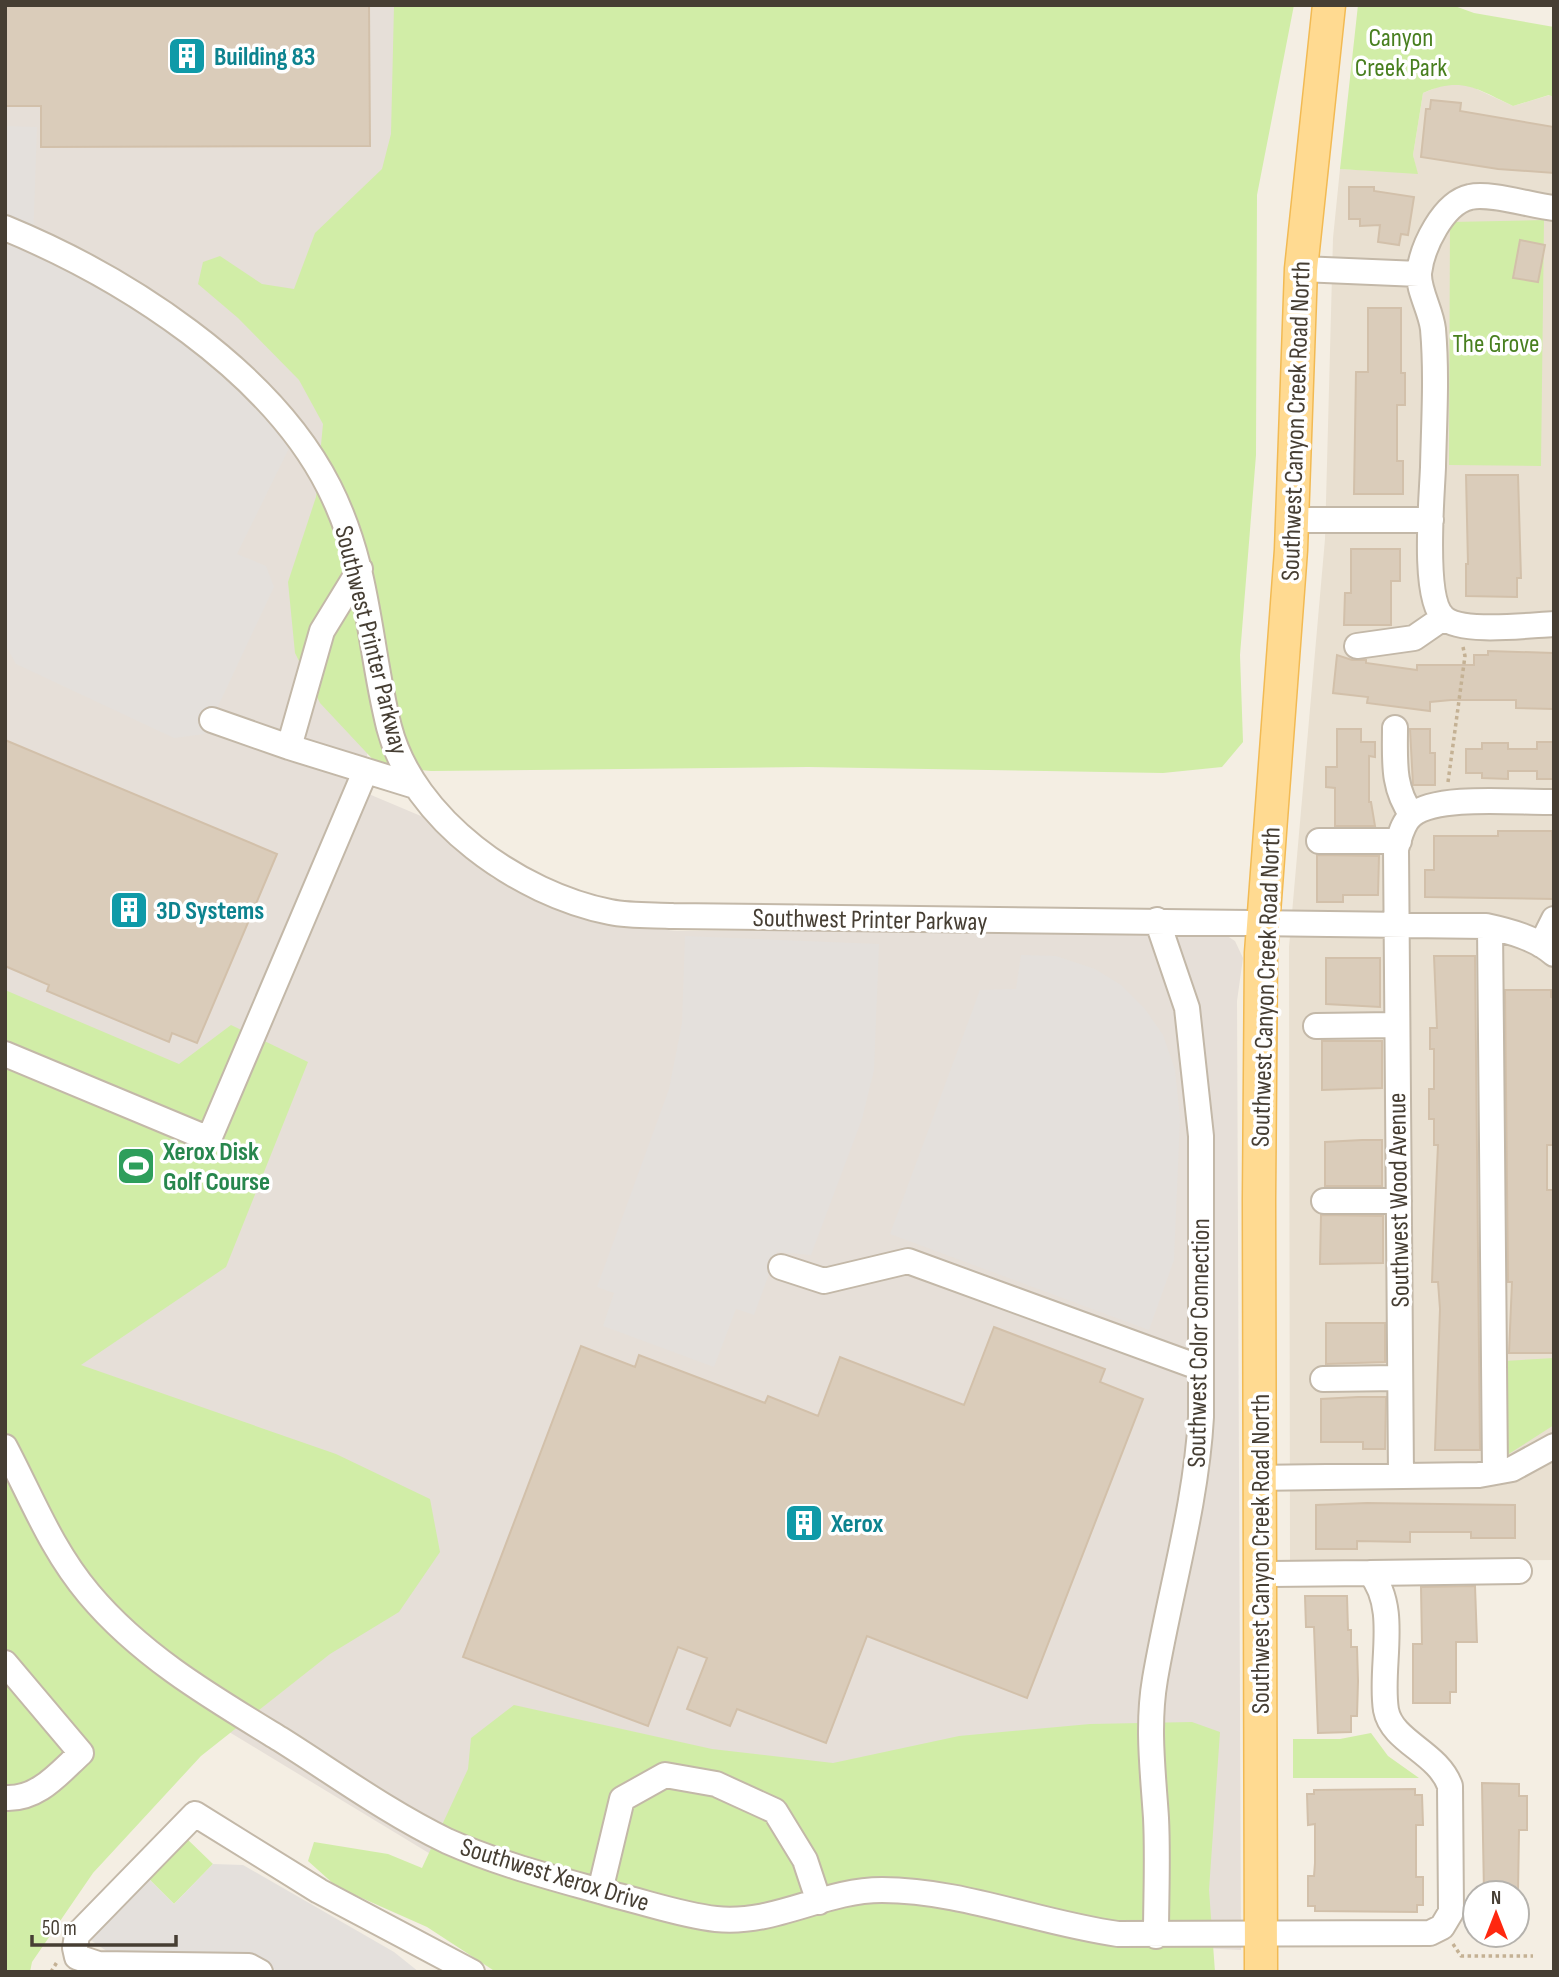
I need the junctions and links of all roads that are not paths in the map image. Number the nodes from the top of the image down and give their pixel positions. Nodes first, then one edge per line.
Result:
1 (1329, 5) edge
2 (1554, 208) edge
3 (5, 228) edge
4 (1301, 269) junction
5 (1419, 274) junction
6 (1292, 520) junction
7 (1431, 520) junction
8 (360, 569) junction
9 (1451, 622) junction
10 (1554, 624) edge
11 (1357, 646) dead end
12 (212, 720) dead end
13 (1395, 728) dead end
14 (289, 747) junction
15 (365, 772) junction
16 (415, 786) junction
17 (1554, 802) edge
18 (1412, 815) junction
19 (1319, 841) dead end
20 (1399, 841) junction
21 (1554, 919) edge
22 (1157, 920) junction
23 (1264, 921) junction
24 (1395, 924) junction
25 (1490, 927) junction
26 (1548, 950) edge
27 (1316, 1026) dead end
28 (1396, 1026) junction
29 (5, 1054) edge
30 (1324, 1201) dead end
31 (1399, 1201) junction
32 (781, 1267) dead end
33 (1201, 1368) junction
34 (1400, 1378) junction
35 (1323, 1379) dead end
36 (1554, 1446) edge
37 (5, 1447) edge
38 (1496, 1472) junction
39 (1401, 1475) junction
40 (1259, 1478) junction
41 (1519, 1571) dead end
42 (1370, 1573) junction
43 (1261, 1574) junction
44 (5, 1662) edge
45 (5, 1798) edge
46 (600, 1891) junction
47 (819, 1902) junction
48 (1261, 1934) junction
49 (1156, 1936) junction
50 (173, 1968) edge
51 (260, 1972) edge
52 (472, 1972) edge
53 (1261, 1972) edge

1 - 4 main road, Southwest Canyon Creek Road North
2 - 5 street
3 - 8 street, Southwest Printer Parkway
4 - 5 street
4 - 6 main road, Southwest Canyon Creek Road North
5 - 7 street
6 - 7 street
6 - 23 main road, Southwest Canyon Creek Road North
7 - 9 street
8 - 14 street
8 - 16 street, Southwest Printer Parkway
9 - 10 street
9 - 11 street
12 - 14 street
13 - 18 street
14 - 15 street
15 - 16 street
15 - 29 street
16 - 22 street, Southwest Printer Parkway
17 - 18 street
18 - 20 street
19 - 20 street
20 - 24 street, Southwest Wood Avenue
21 - 26 street
22 - 23 street, Southwest Printer Parkway
22 - 33 street, Southwest Color Connection
23 - 24 street, Southwest Printer Parkway
23 - 40 main road, Southwest Canyon Creek Road North
24 - 25 street, Southwest Printer Parkway
24 - 28 street, Southwest Wood Avenue
25 - 26 street, Southwest Printer Parkway
25 - 38 street
27 - 28 street
28 - 31 street, Southwest Wood Avenue
30 - 31 street
31 - 34 street, Southwest Wood Avenue
32 - 33 street
33 - 49 street, Southwest Color Connection
34 - 35 street
34 - 39 street, Southwest Wood Avenue
36 - 38 street
37 - 46 street, Southwest Xerox Drive
38 - 39 street
39 - 40 street
40 - 43 main road, Southwest Canyon Creek Road North
41 - 42 street
42 - 43 street
42 - 48 street, Southwest Xerox Drive
43 - 48 main road, Southwest Canyon Creek Road North
44 - 45 street
46 - 47 street, Southwest Xerox Drive
46 - 47 street
47 - 49 street, Southwest Xerox Drive
48 - 49 street, Southwest Xerox Drive
48 - 53 main road, Southwest Canyon Creek Road North
50 - 51 street
50 - 52 street

